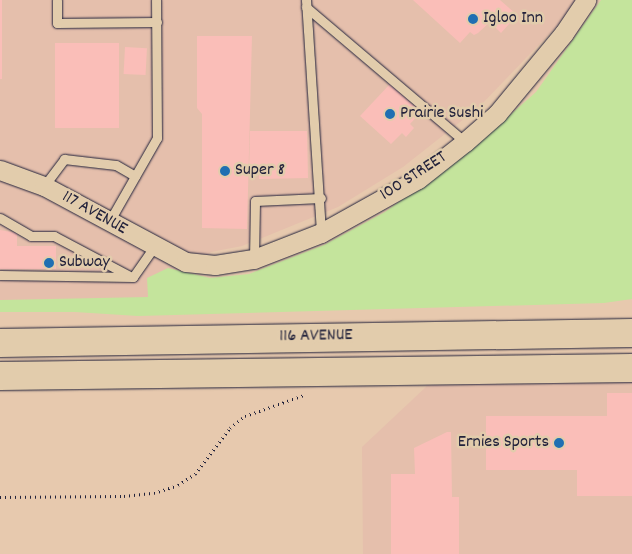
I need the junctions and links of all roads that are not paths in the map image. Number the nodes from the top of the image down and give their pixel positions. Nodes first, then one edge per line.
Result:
1 (57, 0) edge
2 (156, 0) edge
3 (586, 0) edge
4 (306, 4) edge
5 (157, 22) junction
6 (465, 142) junction
7 (0, 170) edge
8 (135, 176) junction
9 (44, 186) junction
10 (321, 198) junction
11 (0, 218) edge
12 (108, 222) junction
13 (321, 233) junction
14 (154, 247) junction
15 (254, 259) junction
16 (186, 262) joint
17 (0, 275) edge
18 (133, 277) junction
19 (632, 319) edge
20 (558, 332) junction
21 (632, 333) edge
22 (0, 343) edge
23 (632, 368) edge
24 (0, 376) edge

1 - 5 lane
2 - 5 lane
3 - 6 street, 100 STREET
4 - 6 lane
4 - 10 lane
5 - 8 lane
6 - 13 street, 100 STREET
7 - 9 street, 117 AVENUE
8 - 9 lane
8 - 12 lane
9 - 12 street, 117 AVENUE
10 - 13 lane
10 - 15 lane
11 - 18 lane
12 - 14 street, 117 AVENUE
13 - 15 street, 100 STREET
14 - 16 street, 117 AVENUE
14 - 18 lane
15 - 16 street, 100 STREET
17 - 18 lane
19 - 20 main road
20 - 21 main road, 116 AVENUE
20 - 22 main road, 116 AVENUE
23 - 24 main road, 116 AVENUE

